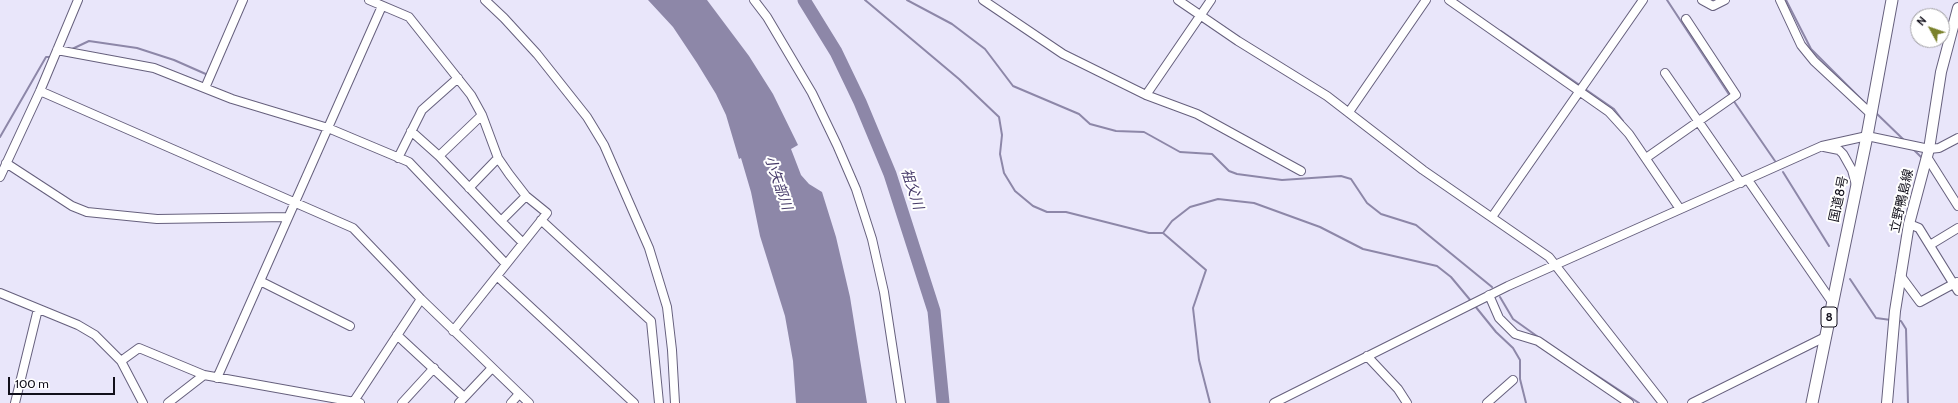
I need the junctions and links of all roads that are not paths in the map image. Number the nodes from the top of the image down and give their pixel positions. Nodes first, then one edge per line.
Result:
1 (78, 0) edge
2 (243, 0) edge
3 (369, 0) edge
4 (485, 0) edge
5 (754, 0) edge
6 (983, 0) edge
7 (1178, 0) edge
8 (1211, 0) edge
9 (1426, 0) edge
10 (1449, 0) edge
11 (1643, 0) edge
12 (1702, 0) edge
13 (1725, 0) edge
14 (1780, 0) edge
15 (1892, 0) edge
16 (382, 6) junction
17 (1958, 8) edge
18 (1200, 15) junction
19 (1686, 19) dead end
20 (57, 50) junction
21 (1665, 73) dead end
22 (458, 78) junction
23 (205, 88) junction
24 (1582, 88) junction
25 (40, 91) junction
26 (1146, 95) junction
27 (1349, 112) junction
28 (1871, 114) junction
29 (482, 115) junction
30 (1698, 121) junction
31 (328, 128) junction
32 (411, 131) junction
33 (1867, 136) junction
34 (1958, 138) edge
35 (1822, 146) junction
36 (1928, 153) junction
37 (439, 156) junction
38 (398, 158) junction
39 (498, 158) junction
40 (1646, 158) junction
41 (6, 163) junction
42 (1301, 171) dead end
43 (0, 177) edge
44 (1744, 181) junction
45 (1856, 185) junction
46 (469, 188) junction
47 (526, 196) junction
48 (294, 203) junction
49 (1958, 206) edge
50 (1680, 209) junction
51 (288, 217) junction
52 (1492, 217) junction
53 (542, 220) junction
54 (501, 221) junction
55 (1909, 224) junction
56 (1958, 228) edge
57 (523, 243) junction
58 (1930, 245) junction
59 (506, 264) junction
60 (1557, 265) junction
61 (1900, 275) junction
62 (497, 276) junction
63 (260, 281) junction
64 (1957, 286) edge
65 (0, 293) edge
66 (1489, 295) junction
67 (421, 299) junction
68 (1832, 302) junction
69 (38, 309) junction
70 (350, 326) dead end
71 (453, 331) junction
72 (397, 335) junction
73 (1825, 336) junction
74 (1366, 356) junction
75 (121, 360) junction
76 (434, 368) junction
77 (492, 368) junction
78 (204, 375) junction
79 (217, 378) junction
80 (1514, 380) dead end
81 (519, 394) junction
82 (462, 400) edge
83 (1494, 400) edge
84 (351, 402) edge
85 (15, 403) edge
86 (143, 403) edge
87 (168, 403) edge
88 (402, 403) edge
89 (511, 403) edge
90 (529, 403) edge
91 (634, 403) edge
92 (659, 403) edge
93 (675, 403) edge
94 (901, 403) edge
95 (1274, 403) edge
96 (1407, 403) edge
97 (1487, 403) edge
98 (1629, 403) edge
99 (1663, 403) edge
100 (1692, 403) edge
101 (1812, 403) edge
102 (1887, 403) edge

1 - 20 street
2 - 23 street
3 - 16 street
4 - 93 street
5 - 94 street
6 - 26 street
7 - 18 street
8 - 18 street
9 - 27 street
10 - 24 street
11 - 24 street
12 - 13 street
14 - 28 street
15 - 28 highway, 国道8号 / 8
16 - 22 street
16 - 31 street
17 - 36 main road, 立野鴨島線
18 - 26 street
18 - 27 street
19 - 30 street
20 - 23 street
20 - 25 street
21 - 30 street
22 - 29 street
22 - 32 street
23 - 31 street
24 - 40 street
24 - 52 street
25 - 41 street
25 - 48 street
26 - 42 street
27 - 52 street
28 - 33 highway, 国道8号 / 8
29 - 37 street
29 - 39 street
30 - 40 street
30 - 44 street
31 - 38 street
31 - 48 street
32 - 37 street
32 - 38 street
33 - 35 street
33 - 36 street
33 - 45 highway, 国道8号 / 8
34 - 36 street
35 - 44 street
35 - 45 street
36 - 49 street
36 - 55 main road, 立野鴨島線
37 - 46 street
38 - 59 street
39 - 46 street
39 - 47 street
40 - 50 street
41 - 43 street
41 - 51 street
44 - 50 street
44 - 68 street
45 - 68 highway, 国道8号 / 8
46 - 54 street
47 - 53 street
47 - 54 street
48 - 51 street
48 - 67 street
50 - 60 street
51 - 63 street
52 - 60 street
53 - 57 street
53 - 92 street
54 - 57 street
55 - 58 street
55 - 61 main road, 立野鴨島線
56 - 58 street
57 - 59 street
58 - 64 street
59 - 62 street
60 - 66 street
60 - 99 street
61 - 64 street
61 - 102 main road, 立野鴨島線
62 - 71 street
62 - 91 street
63 - 70 street
63 - 79 street
65 - 69 street
66 - 74 street
66 - 98 street
67 - 71 street
67 - 72 street
68 - 73 highway, 国道8号 / 8
69 - 75 street
69 - 85 street
71 - 77 street
72 - 76 street
72 - 84 street
73 - 100 street
73 - 101 highway, 国道8号 / 8
74 - 95 street
74 - 96 street
75 - 78 street
75 - 86 street
76 - 82 street
76 - 88 street
77 - 81 street
77 - 82 street
78 - 79 street
78 - 87 street
79 - 84 street
80 - 83 street
81 - 89 street
81 - 90 street
83 - 97 street

